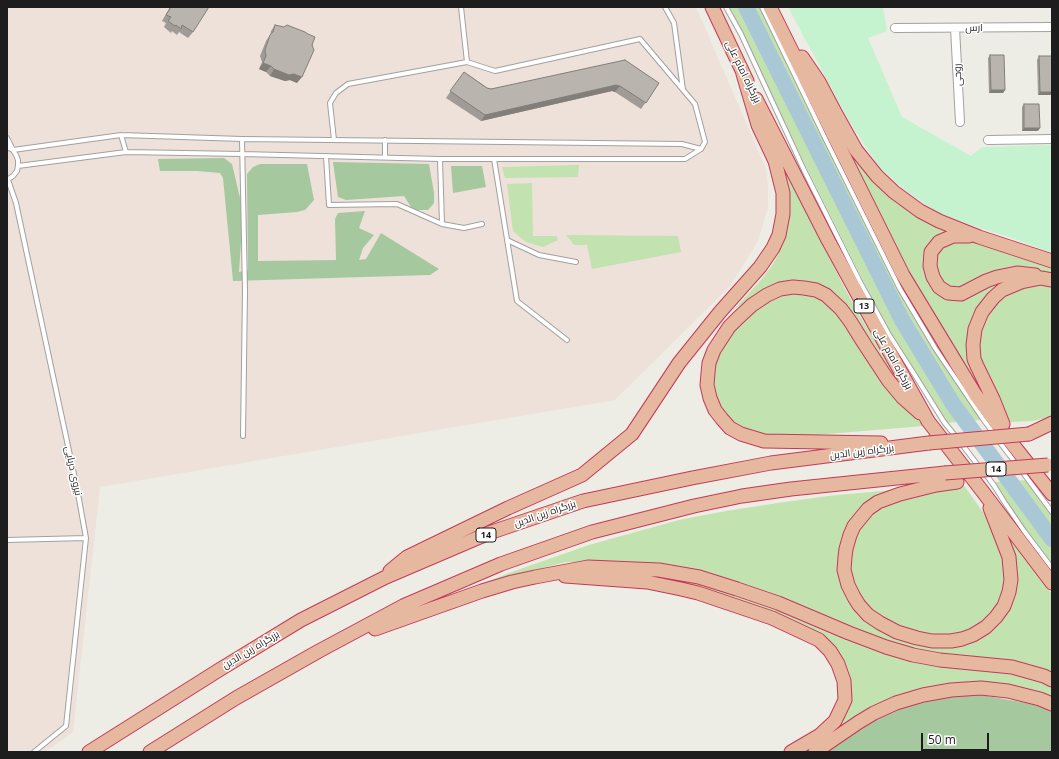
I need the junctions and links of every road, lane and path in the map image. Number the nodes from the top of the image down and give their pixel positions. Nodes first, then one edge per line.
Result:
1 (461, 7) edge
2 (665, 7) edge
3 (712, 7) edge
4 (726, 7) edge
5 (762, 7) edge
6 (770, 7) edge
7 (776, 20) junction
8 (1052, 27) edge
9 (895, 28) dead end
10 (955, 28) junction
11 (467, 62) junction
12 (744, 74) junction
13 (684, 91) junction
14 (960, 122) dead end
15 (121, 135) junction
16 (7, 138) edge
17 (242, 138) junction
18 (1052, 139) edge
19 (334, 140) junction
20 (385, 140) junction
21 (988, 140) dead end
22 (7, 147) edge
23 (701, 149) junction
24 (13, 150) junction
25 (126, 152) junction
26 (242, 154) junction
27 (326, 156) junction
28 (385, 157) junction
29 (440, 159) junction
30 (494, 159) junction
31 (18, 166) junction
32 (8, 180) edge
33 (442, 224) junction
34 (482, 224) dead end
35 (979, 236) junction
36 (507, 240) junction
37 (1052, 261) edge
38 (576, 262) dead end
39 (1051, 279) edge
40 (567, 340) dead end
41 (928, 421) junction
42 (1052, 423) edge
43 (1052, 430) edge
44 (1029, 434) junction
45 (243, 436) dead end
46 (1010, 441) junction
47 (929, 443) junction
48 (1050, 464) edge
49 (996, 469) junction
50 (983, 492) junction
51 (1052, 494) edge
52 (1052, 512) edge
53 (86, 538) junction
54 (7, 540) edge
55 (1052, 568) edge
56 (549, 575) junction
57 (377, 581) junction
58 (1052, 583) edge
59 (333, 644) junction
60 (1052, 680) edge
61 (1052, 704) edge
62 (34, 752) edge
63 (89, 752) edge
64 (150, 752) edge
65 (791, 752) edge
66 (815, 752) edge

1 - 11 lane
2 - 13 lane
3 - 12 highway, بزرگراه امام علی / 13
4 - 55 lane
5 - 52 lane
6 - 7 highway
7 - 35 highway
7 - 46 highway
8 - 10 street, ارس
9 - 10 street, ارس
10 - 14 street, روحی
11 - 13 lane
11 - 19 lane
12 - 41 highway, بزرگراه امام علی / 13
12 - 57 highway
13 - 23 lane
15 - 17 lane
15 - 24 lane
15 - 25 lane
16 - 24 lane
17 - 19 lane
17 - 26 lane
18 - 21 street
19 - 20 lane
20 - 23 lane
20 - 28 lane
22 - 24 lane
23 - 30 lane
24 - 31 lane
25 - 26 lane
25 - 31 lane
26 - 27 lane
26 - 45 lane
27 - 28 lane
27 - 33 lane
28 - 29 lane
29 - 30 lane
29 - 33 lane
30 - 36 lane
31 - 32 lane
32 - 53 lane, نیروی دریایی
33 - 34 lane
35 - 37 highway
35 - 39 highway
36 - 38 lane
36 - 40 lane
39 - 46 highway
41 - 47 highway
41 - 50 highway, بزرگراه امام علی / 13
42 - 44 highway
43 - 44 highway, بزرگراه زین الدین / 14
44 - 47 highway, بزرگراه زین الدین / 14, bridge
46 - 51 highway
47 - 57 highway, بزرگراه زین الدین / 14
48 - 49 highway, 14, bridge
49 - 50 highway, bridge
49 - 59 highway, 14, bridge
50 - 58 highway, بزرگراه امام علی / 13
53 - 54 lane
53 - 62 lane, نیروی دریایی
56 - 59 highway
56 - 60 highway
56 - 65 highway
57 - 63 highway, بزرگراه زین الدین / 14
59 - 64 highway, 14
61 - 66 highway

